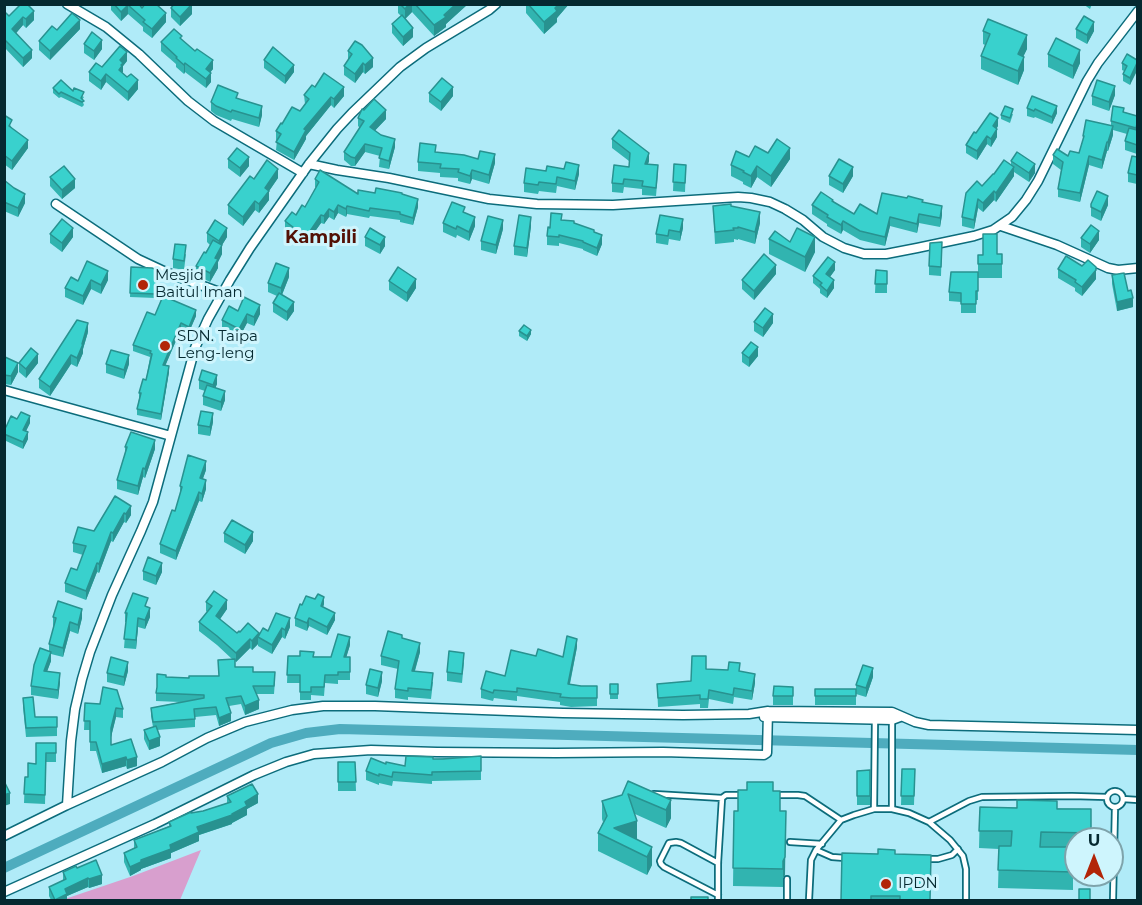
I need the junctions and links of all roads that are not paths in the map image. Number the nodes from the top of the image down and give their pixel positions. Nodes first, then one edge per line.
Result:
1 (67, 4) edge
2 (496, 4) edge
3 (1137, 11) edge
4 (309, 164) junction
5 (303, 173) junction
6 (56, 204) dead end
7 (1000, 226) junction
8 (1137, 268) edge
9 (222, 293) junction
10 (4, 390) edge
11 (171, 436) junction
12 (768, 718) junction
13 (875, 719) junction
14 (894, 719) junction
15 (1137, 730) edge
16 (650, 794) edge
17 (750, 795) edge
18 (774, 795) edge
19 (1107, 797) junction
20 (722, 798) junction
21 (1122, 800) junction
22 (1137, 800) edge
23 (67, 805) junction
24 (1115, 807) junction
25 (874, 809) junction
26 (892, 809) junction
27 (841, 820) junction
28 (929, 822) junction
29 (4, 836) edge
30 (790, 842) dead end
31 (822, 844) junction
32 (958, 849) junction
33 (816, 850) junction
34 (850, 858) edge
35 (916, 859) edge
36 (718, 863) junction
37 (787, 879) dead end
38 (4, 892) edge
39 (718, 898) edge
40 (787, 900) edge
41 (809, 900) edge
42 (966, 900) edge
43 (1113, 900) edge

1 - 5 street
2 - 4 street
3 - 7 street
4 - 5 street
4 - 7 street
5 - 9 street
6 - 9 street
7 - 8 street
9 - 11 street
10 - 11 street
11 - 23 street
12 - 13 street
12 - 23 street
12 - 38 street
13 - 14 street
13 - 25 lane
14 - 15 street
14 - 26 lane
16 - 20 lane
17 - 20 lane
18 - 27 lane
19 - 21 lane
19 - 24 lane
19 - 28 lane
20 - 36 lane
21 - 22 lane
21 - 24 lane
23 - 29 street
24 - 43 lane
25 - 26 lane
25 - 27 lane
26 - 28 lane
27 - 31 lane
28 - 32 lane
30 - 31 lane
31 - 33 lane
32 - 35 lane
32 - 42 lane
33 - 34 lane
33 - 41 lane
36 - 39 lane
36 - 39 lane
37 - 40 lane

